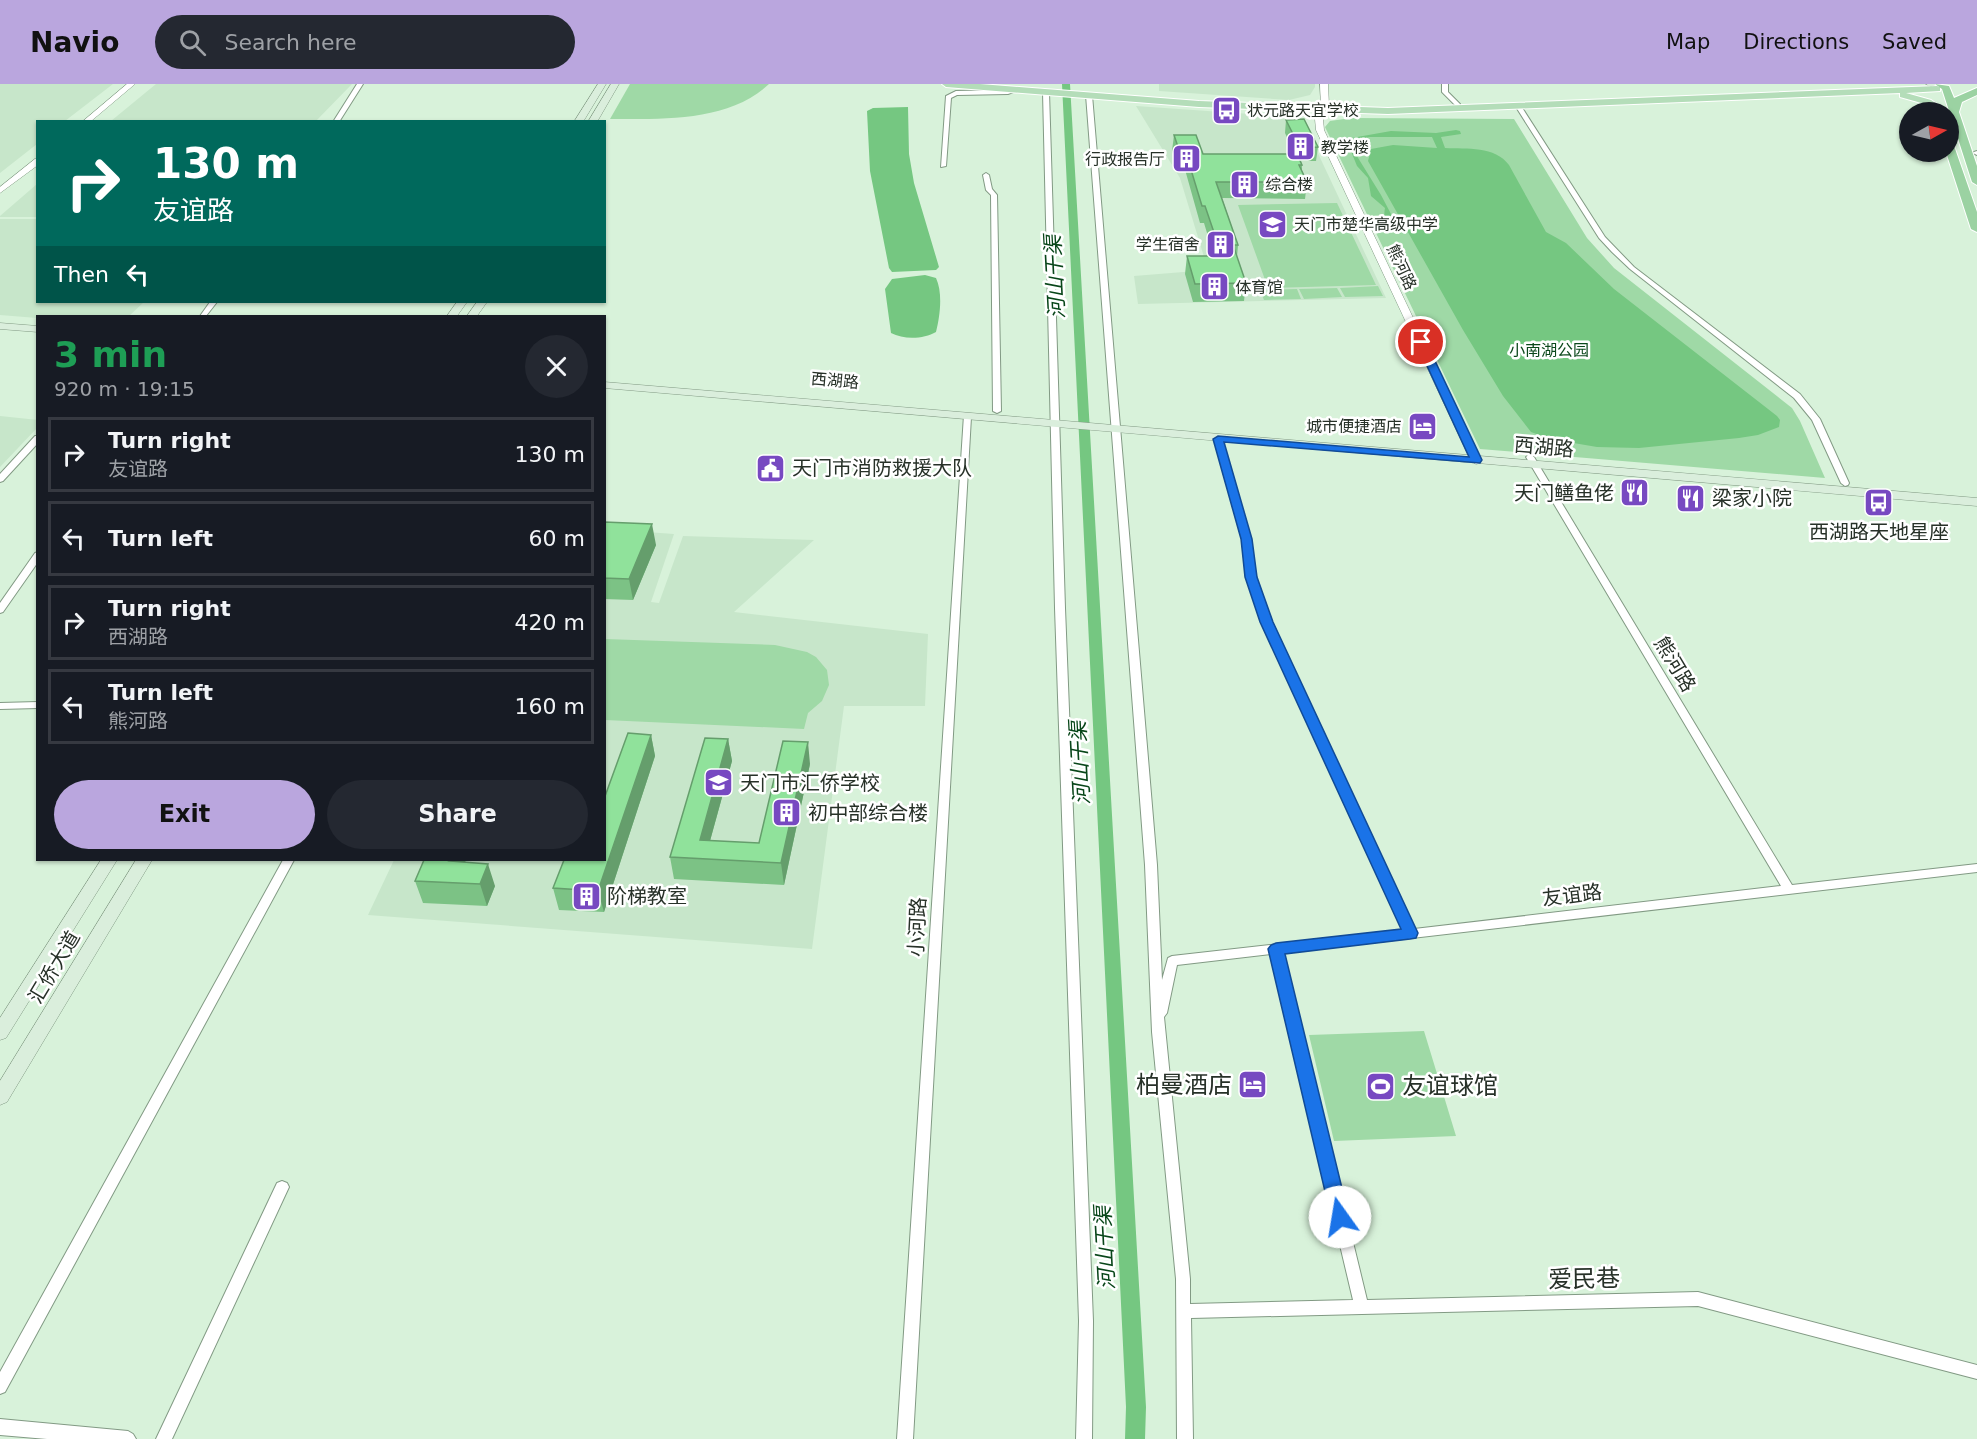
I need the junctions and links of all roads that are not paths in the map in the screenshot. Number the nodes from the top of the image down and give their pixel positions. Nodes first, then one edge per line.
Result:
1 (131, 84) edge
2 (360, 84) edge
3 (946, 84) edge
4 (1324, 84) edge
5 (1445, 84) edge
6 (1887, 84) edge
7 (601, 85) edge
8 (615, 85) edge
9 (1938, 85) edge
10 (1010, 87) edge
11 (1047, 88) edge
12 (1874, 89) junction
13 (1975, 91) edge
14 (1085, 93) junction
15 (1928, 102) edge
16 (1943, 102) edge
17 (1956, 102) edge
18 (1458, 105) junction
19 (1519, 107) junction
20 (1325, 108) junction
21 (88, 120) edge
22 (337, 120) edge
23 (579, 120) edge
24 (593, 120) edge
25 (1959, 121) edge
26 (1959, 141) edge
27 (1959, 151) edge
28 (1977, 154) edge
29 (1954, 162) edge
30 (36, 163) edge
31 (943, 166) dead end
32 (986, 175) dead end
33 (1977, 182) edge
34 (0, 191) edge
35 (1977, 209) edge
36 (1977, 229) edge
37 (0, 326) edge
38 (36, 329) edge
39 (0, 334) edge
40 (36, 337) edge
41 (606, 378) edge
42 (606, 385) edge
43 (997, 411) junction
44 (967, 417) junction
45 (1059, 420) junction
46 (1111, 426) junction
47 (1218, 439) junction
48 (36, 440) edge
49 (1475, 456) junction
50 (1532, 461) junction
51 (0, 479) edge
52 (1845, 483) junction
53 (1977, 494) edge
54 (1977, 502) edge
55 (36, 558) edge
56 (0, 610) edge
57 (36, 705) edge
58 (0, 706) edge
59 (108, 861) edge
60 (143, 861) edge
61 (287, 861) edge
62 (1977, 868) edge
63 (1789, 890) junction
64 (1410, 933) junction
65 (1276, 949) junction
66 (1158, 1032) junction
67 (0, 1033) edge
68 (0, 1097) edge
69 (282, 1187) dead end
70 (1362, 1307) junction
71 (1183, 1311) junction
72 (1977, 1372) edge
73 (0, 1387) edge
74 (0, 1426) edge
75 (128, 1439) edge
76 (164, 1439) edge
77 (905, 1439) edge
78 (1084, 1439) edge
79 (1185, 1439) edge

1 - 21 street
2 - 22 street
3 - 10 main road
4 - 20 street, 熊河路
5 - 18 street
6 - 12 main road
7 - 23 main road
8 - 24 main road
9 - 12 main road
9 - 13 highway
9 - 16 highway
10 - 11 main road
10 - 31 street
11 - 14 main road
11 - 45 street
12 - 15 main road
12 - 18 main road
12 - 19 main road
13 - 17 highway
14 - 20 main road
14 - 46 street
18 - 20 main road
19 - 20 main road
19 - 52 street
20 - 49 street, 熊河路
25 - 28 highway
26 - 33 highway
27 - 35 highway
29 - 36 highway
30 - 34 street
32 - 43 street
37 - 38 main road
39 - 40 main road
41 - 43 main road, 西湖路
42 - 44 main road, 西湖路
43 - 45 main road, 西湖路
44 - 45 main road, 西湖路
44 - 77 street, 小河路
45 - 46 main road
45 - 78 street
46 - 47 main road, 西湖路
46 - 49 main road, 西湖路
46 - 66 street
47 - 49 main road, 西湖路
47 - 64 street
48 - 51 street
49 - 50 main road, 西湖路
50 - 52 main road, 西湖路
50 - 54 main road, 西湖路
50 - 63 street, 熊河路
52 - 53 main road, 西湖路
55 - 56 street
57 - 58 street
59 - 67 main road, 汇侨大道
60 - 68 main road, 汇侨大道
61 - 73 street
62 - 63 street, 友谊路
63 - 64 street, 友谊路
64 - 65 street, 友谊路
65 - 66 street, 友谊路
65 - 70 street
66 - 71 street
69 - 76 street
70 - 71 street, 爱民巷
70 - 72 street, 爱民巷
71 - 79 street
74 - 75 street

